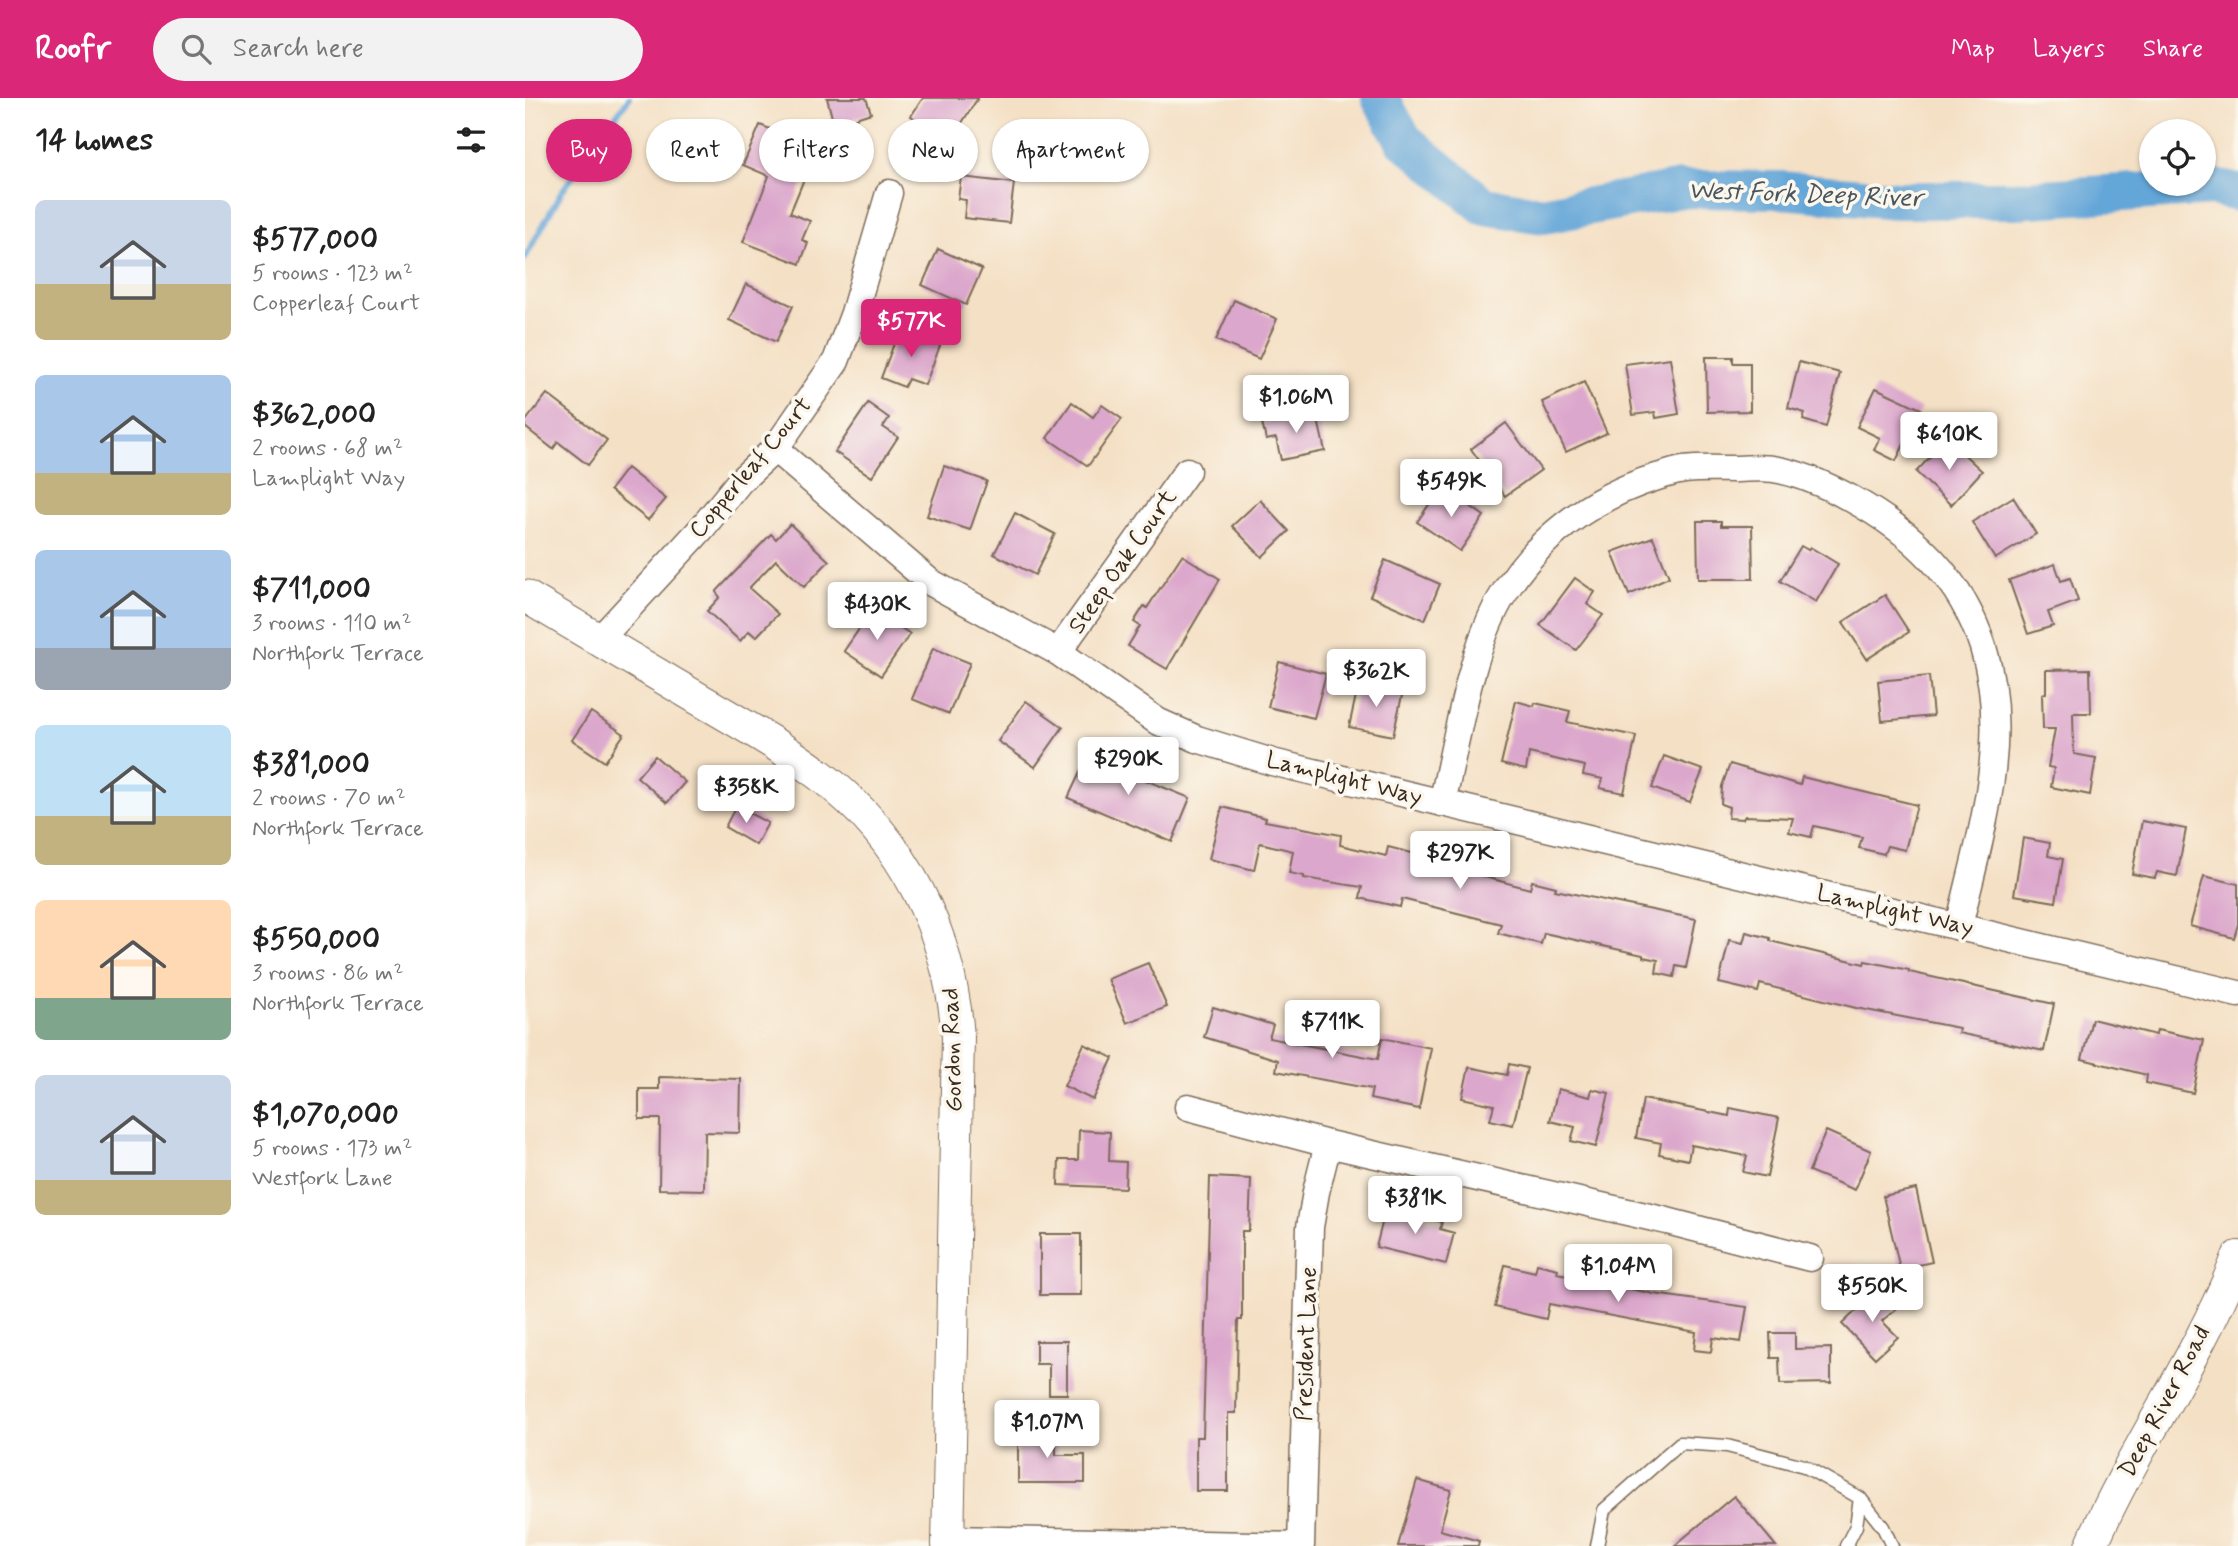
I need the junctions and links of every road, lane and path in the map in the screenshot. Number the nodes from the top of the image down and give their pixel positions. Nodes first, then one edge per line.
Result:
1 (889, 193) dead end
2 (775, 449) junction
3 (1187, 471) dead end
4 (525, 596) edge
5 (599, 640) junction
6 (1058, 652) junction
7 (1442, 803) junction
8 (1959, 926) junction
9 (2238, 994) edge
10 (1188, 1107) dead end
11 (1328, 1144) junction
12 (2238, 1257) edge
13 (1810, 1258) dead end
14 (1860, 1498) junction
15 (949, 1543) edge
16 (1301, 1546) edge
17 (1597, 1546) edge
18 (1846, 1546) edge
19 (1892, 1546) edge
20 (2091, 1546) edge

1 - 2 street, Copperleaf Court
2 - 5 street, Copperleaf Court
2 - 6 street, Lamplight Way
3 - 6 street, Steep Oak Court
4 - 5 street, Gordon Road
5 - 15 street, Gordon Road
6 - 7 street, Lamplight Way
7 - 8 street, Lamplight Way
7 - 8 street
8 - 9 street, Lamplight Way
10 - 11 street
11 - 13 street
11 - 16 street, President Lane
12 - 20 street, Deep River Road
14 - 17 lane
14 - 18 lane
14 - 19 lane
15 - 16 street

